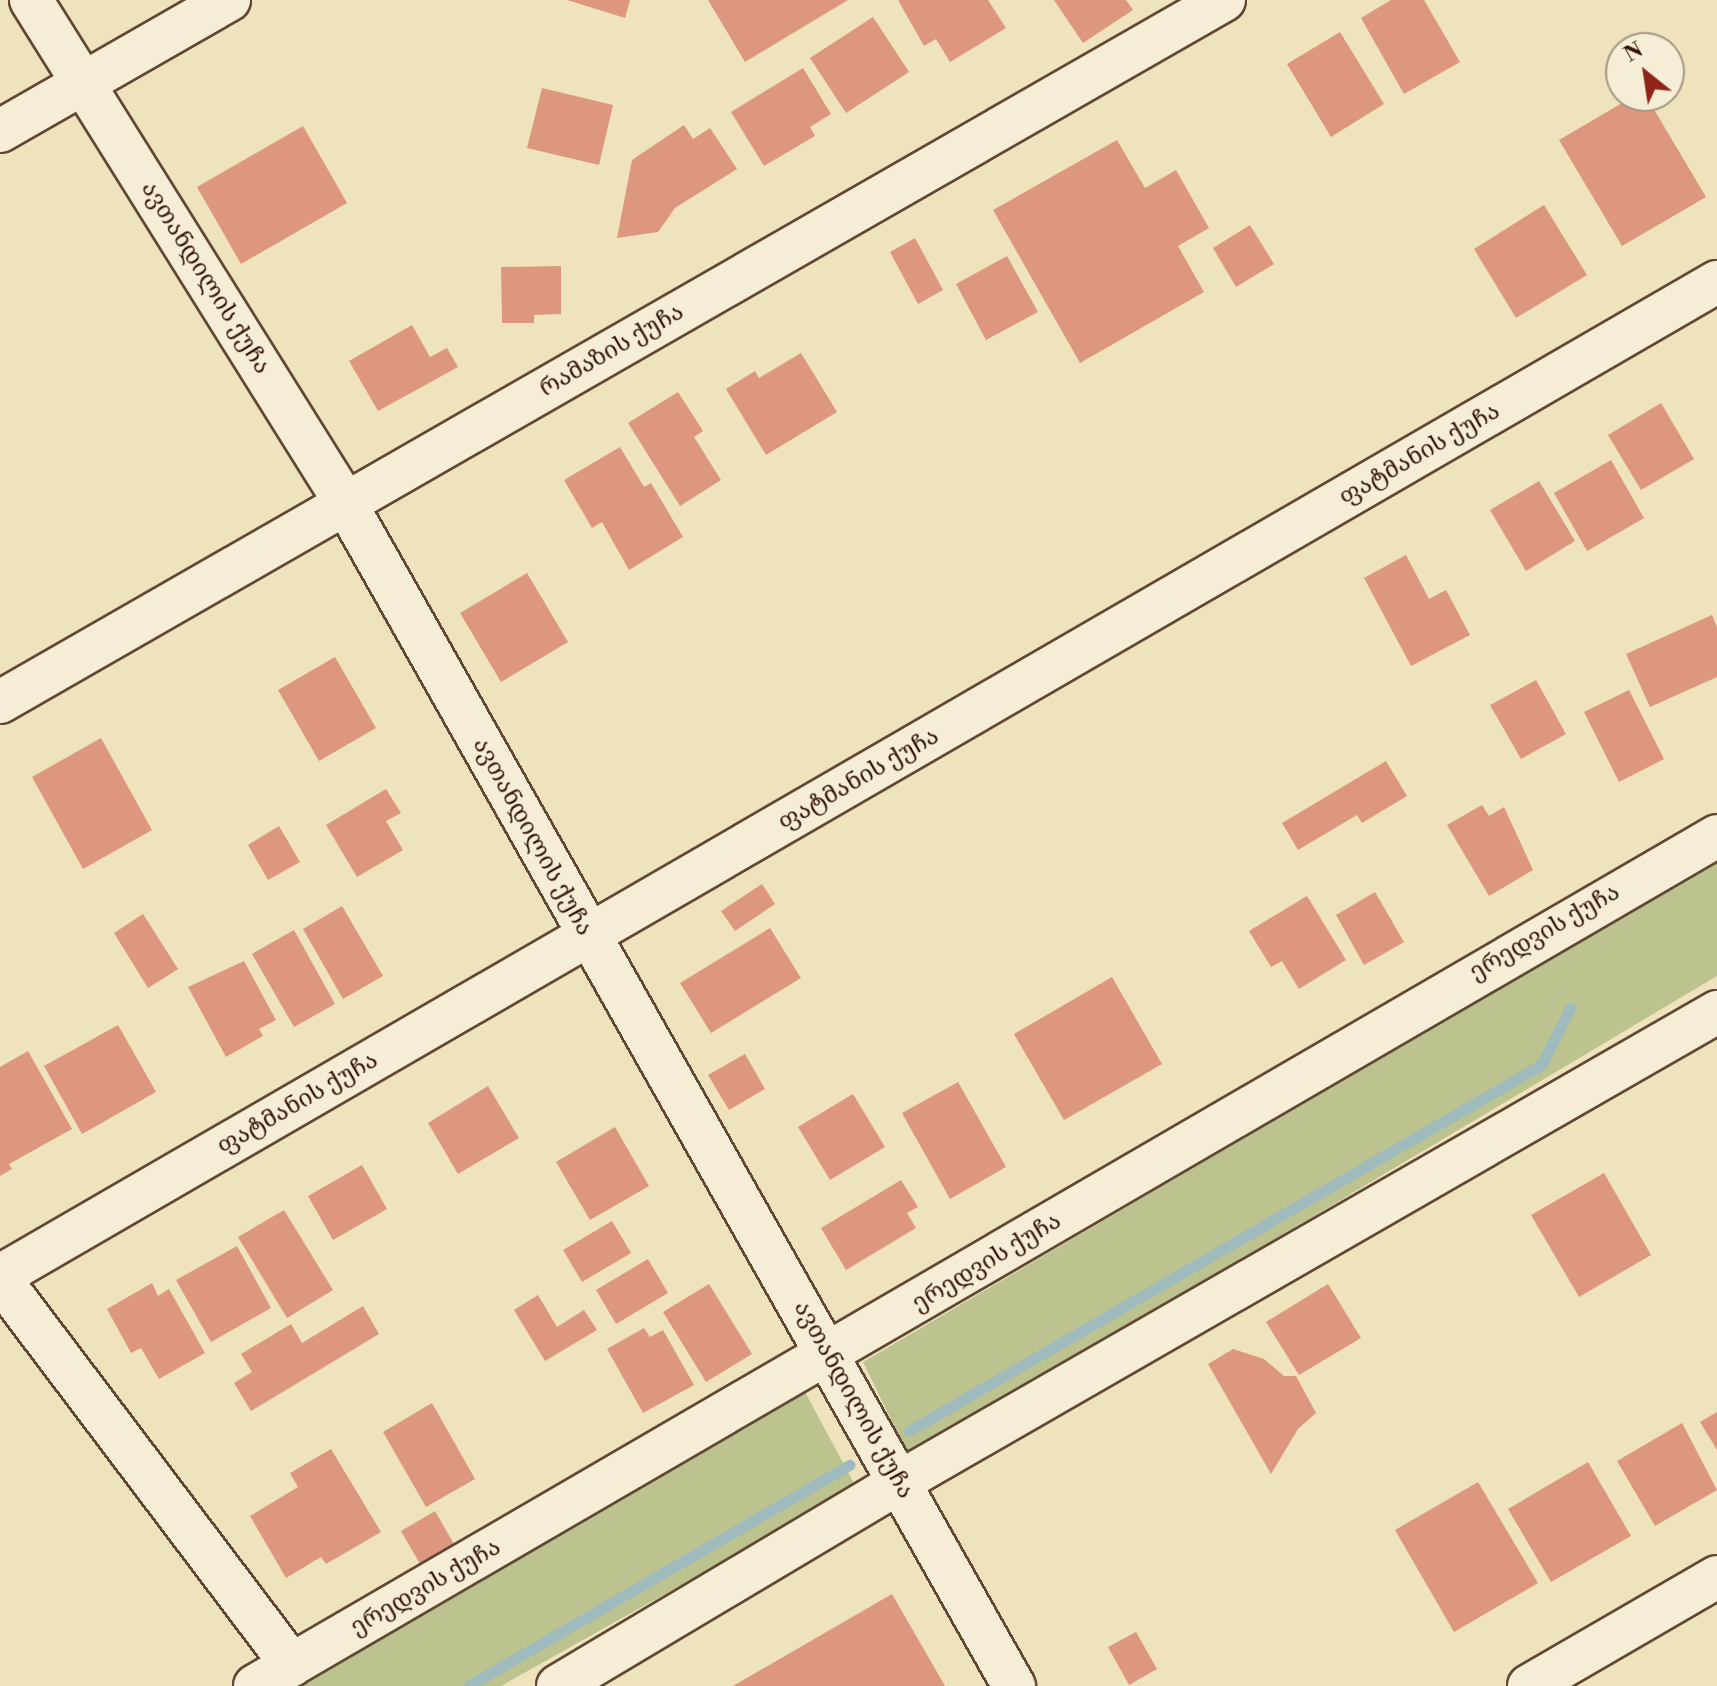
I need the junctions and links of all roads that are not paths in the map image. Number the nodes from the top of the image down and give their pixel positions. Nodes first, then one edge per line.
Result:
1 (31, 0) edge
2 (229, 0) edge
3 (1224, 0) edge
4 (83, 83) junction
5 (0, 131) edge
6 (1717, 282) edge
7 (346, 504) junction
8 (0, 702) edge
9 (1717, 836) edge
10 (588, 938) junction
11 (1717, 1012) edge
12 (0, 1277) edge
13 (830, 1356) junction
14 (898, 1483) junction
15 (1717, 1577) edge
16 (292, 1665) junction
17 (255, 1686) edge
18 (558, 1686) edge
19 (1014, 1686) edge
20 (1529, 1686) edge

1 - 4 street, ავთანდილის ქუჩა
2 - 4 street
3 - 7 street, რამაზის ქუჩა
4 - 5 street
4 - 7 street, ავთანდილის ქუჩა
6 - 10 street, ფატმანის ქუჩა
7 - 8 street, რამაზის ქუჩა
7 - 10 street, ავთანდილის ქუჩა
9 - 13 street, ერედვის ქუჩა
10 - 12 street, ფატმანის ქუჩა
10 - 13 street, ავთანდილის ქუჩა
11 - 14 street
12 - 16 street
13 - 14 street, ავთანდილის ქუჩა
13 - 16 street, ერედვის ქუჩა
14 - 18 street
14 - 19 street, ავთანდილის ქუჩა
15 - 20 street
16 - 17 street, ერედვის ქუჩა

